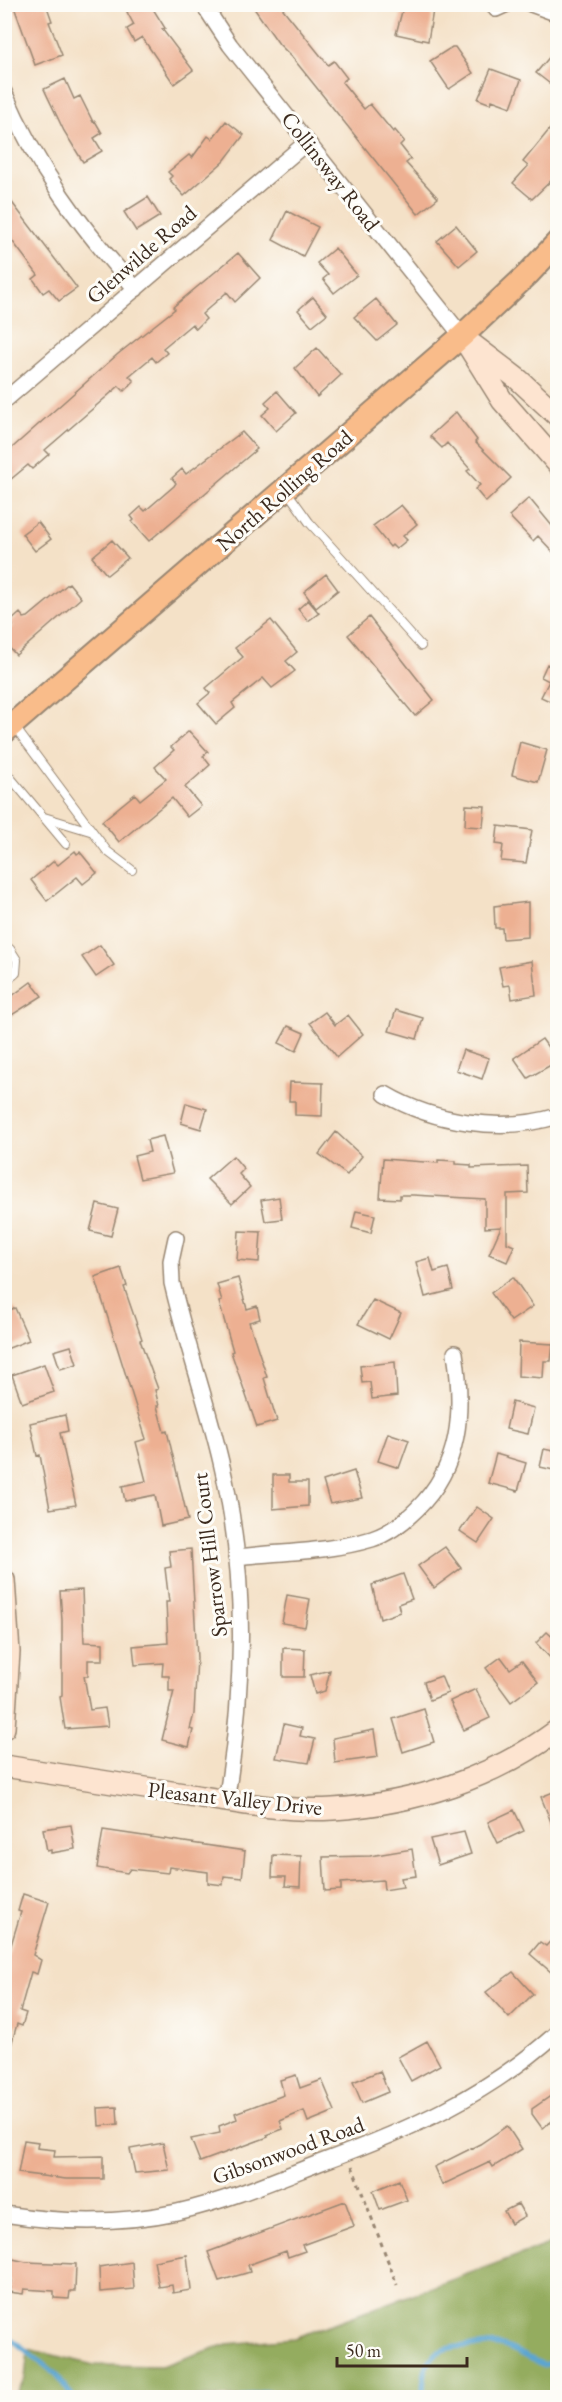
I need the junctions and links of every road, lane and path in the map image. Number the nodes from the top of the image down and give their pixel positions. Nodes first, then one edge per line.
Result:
1 (203, 4) edge
2 (531, 4) edge
3 (558, 14) edge
4 (4, 92) edge
5 (10, 122) edge
6 (307, 141) junction
7 (558, 242) edge
8 (136, 289) junction
9 (462, 336) junction
10 (4, 401) edge
11 (558, 416) edge
12 (558, 464) edge
13 (285, 489) junction
14 (421, 646) dead end
15 (9, 729) edge
16 (4, 770) edge
17 (43, 816) junction
18 (91, 832) junction
19 (66, 844) dead end
20 (132, 870) dead end
21 (4, 948) edge
22 (4, 977) edge
23 (386, 1094) dead end
24 (558, 1116) edge
25 (176, 1238) dead end
26 (455, 1353) dead end
27 (236, 1557) junction
28 (4, 1580) edge
29 (4, 1728) edge
30 (558, 1730) edge
31 (4, 1766) edge
32 (226, 1801) junction
33 (558, 2032) edge
34 (347, 2153) junction
35 (4, 2214) edge
36 (397, 2284) dead end

1 - 6 street, Collinsway Road
2 - 3 street
4 - 5 street
5 - 8 street
6 - 8 street, Glenwilde Road
6 - 9 street, Collinsway Road
7 - 9 main road, North Rolling Road
8 - 10 street, Glenwilde Road
9 - 11 street, Collinsway Road
9 - 12 street, Collinsway Road
9 - 13 main road, North Rolling Road
13 - 14 lane
13 - 15 main road, North Rolling Road
15 - 18 lane
16 - 17 lane
17 - 18 lane
17 - 19 lane
18 - 20 lane
21 - 22 lane
23 - 24 street
25 - 27 street, Sparrow Hill Court
26 - 27 street
27 - 32 street, Sparrow Hill Court
28 - 29 street
30 - 32 street, Pleasant Valley Drive
31 - 32 street, Pleasant Valley Drive
33 - 34 street, Gibsonwood Road
34 - 35 street, Gibsonwood Road
34 - 36 path

